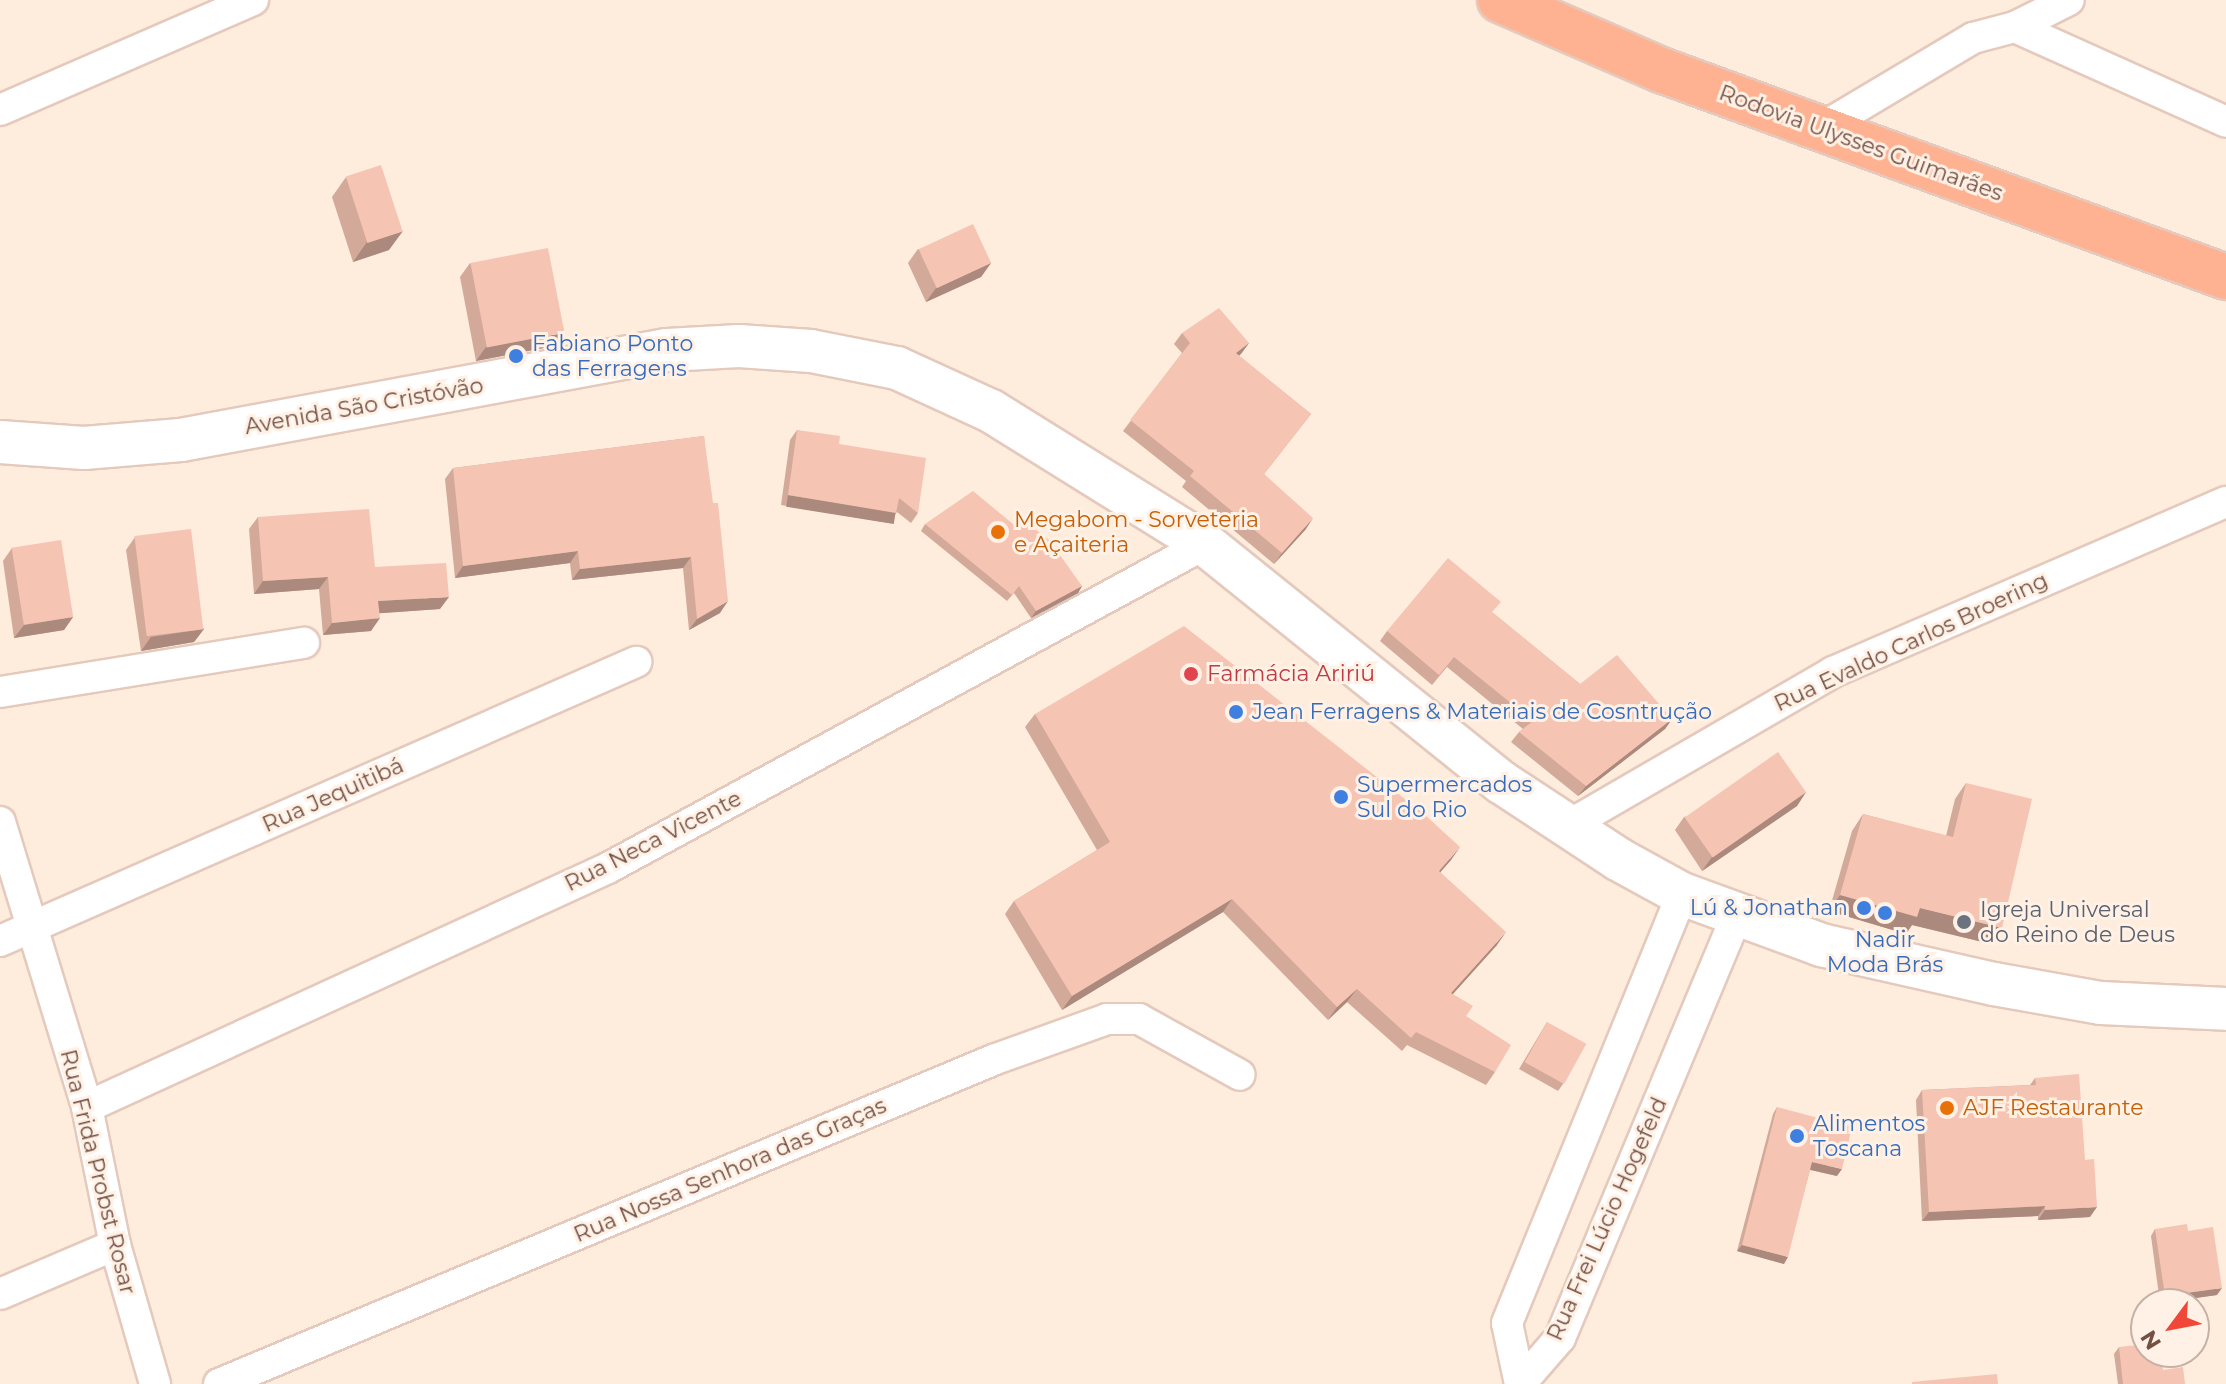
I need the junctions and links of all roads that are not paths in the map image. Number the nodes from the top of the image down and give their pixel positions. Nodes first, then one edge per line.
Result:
1 (253, 0) edge
2 (1500, 0) edge
3 (2069, 0) edge
4 (2015, 27) junction
5 (0, 110) edge
6 (2226, 122) edge
7 (1822, 128) junction
8 (2226, 277) edge
9 (0, 442) edge
10 (2226, 502) edge
11 (1205, 544) junction
12 (304, 643) dead end
13 (636, 662) dead end
14 (0, 692) edge
15 (0, 822) edge
16 (1566, 827) junction
17 (1682, 894) junction
18 (1737, 915) junction
19 (29, 929) junction
20 (0, 941) edge
21 (2226, 1009) edge
22 (1240, 1075) dead end
23 (87, 1107) junction
24 (115, 1245) junction
25 (0, 1294) edge
26 (155, 1384) edge
27 (219, 1384) edge
28 (1520, 1384) edge

1 - 5 street
2 - 7 highway, Rodovia Ulysses Guimarães
3 - 4 street
4 - 6 street
4 - 7 street
7 - 8 highway, Rodovia Ulysses Guimarães
9 - 11 main road, Avenida São Cristóvão
10 - 16 street, Rua Evaldo Carlos Broering
11 - 16 main road, Avenida São Cristóvão
11 - 23 street, Rua Neca Vicente
12 - 14 street
13 - 19 street, Rua Jequitibá
15 - 19 street, Rua Frida Probst Rosar
16 - 17 main road, Avenida São Cristóvão
17 - 18 main road, Avenida São Cristóvão
17 - 28 street, Rua Frei Lúcio Hogefeld
18 - 21 main road, Avenida São Cristóvão
18 - 28 street, Rua Frei Lúcio Hogefeld
19 - 20 street, Rua Jequitibá
19 - 23 street, Rua Frida Probst Rosar
22 - 27 street, Rua Nossa Senhora das Graças
23 - 24 street, Rua Frida Probst Rosar
24 - 25 street
24 - 26 street, Rua Frida Probst Rosar

